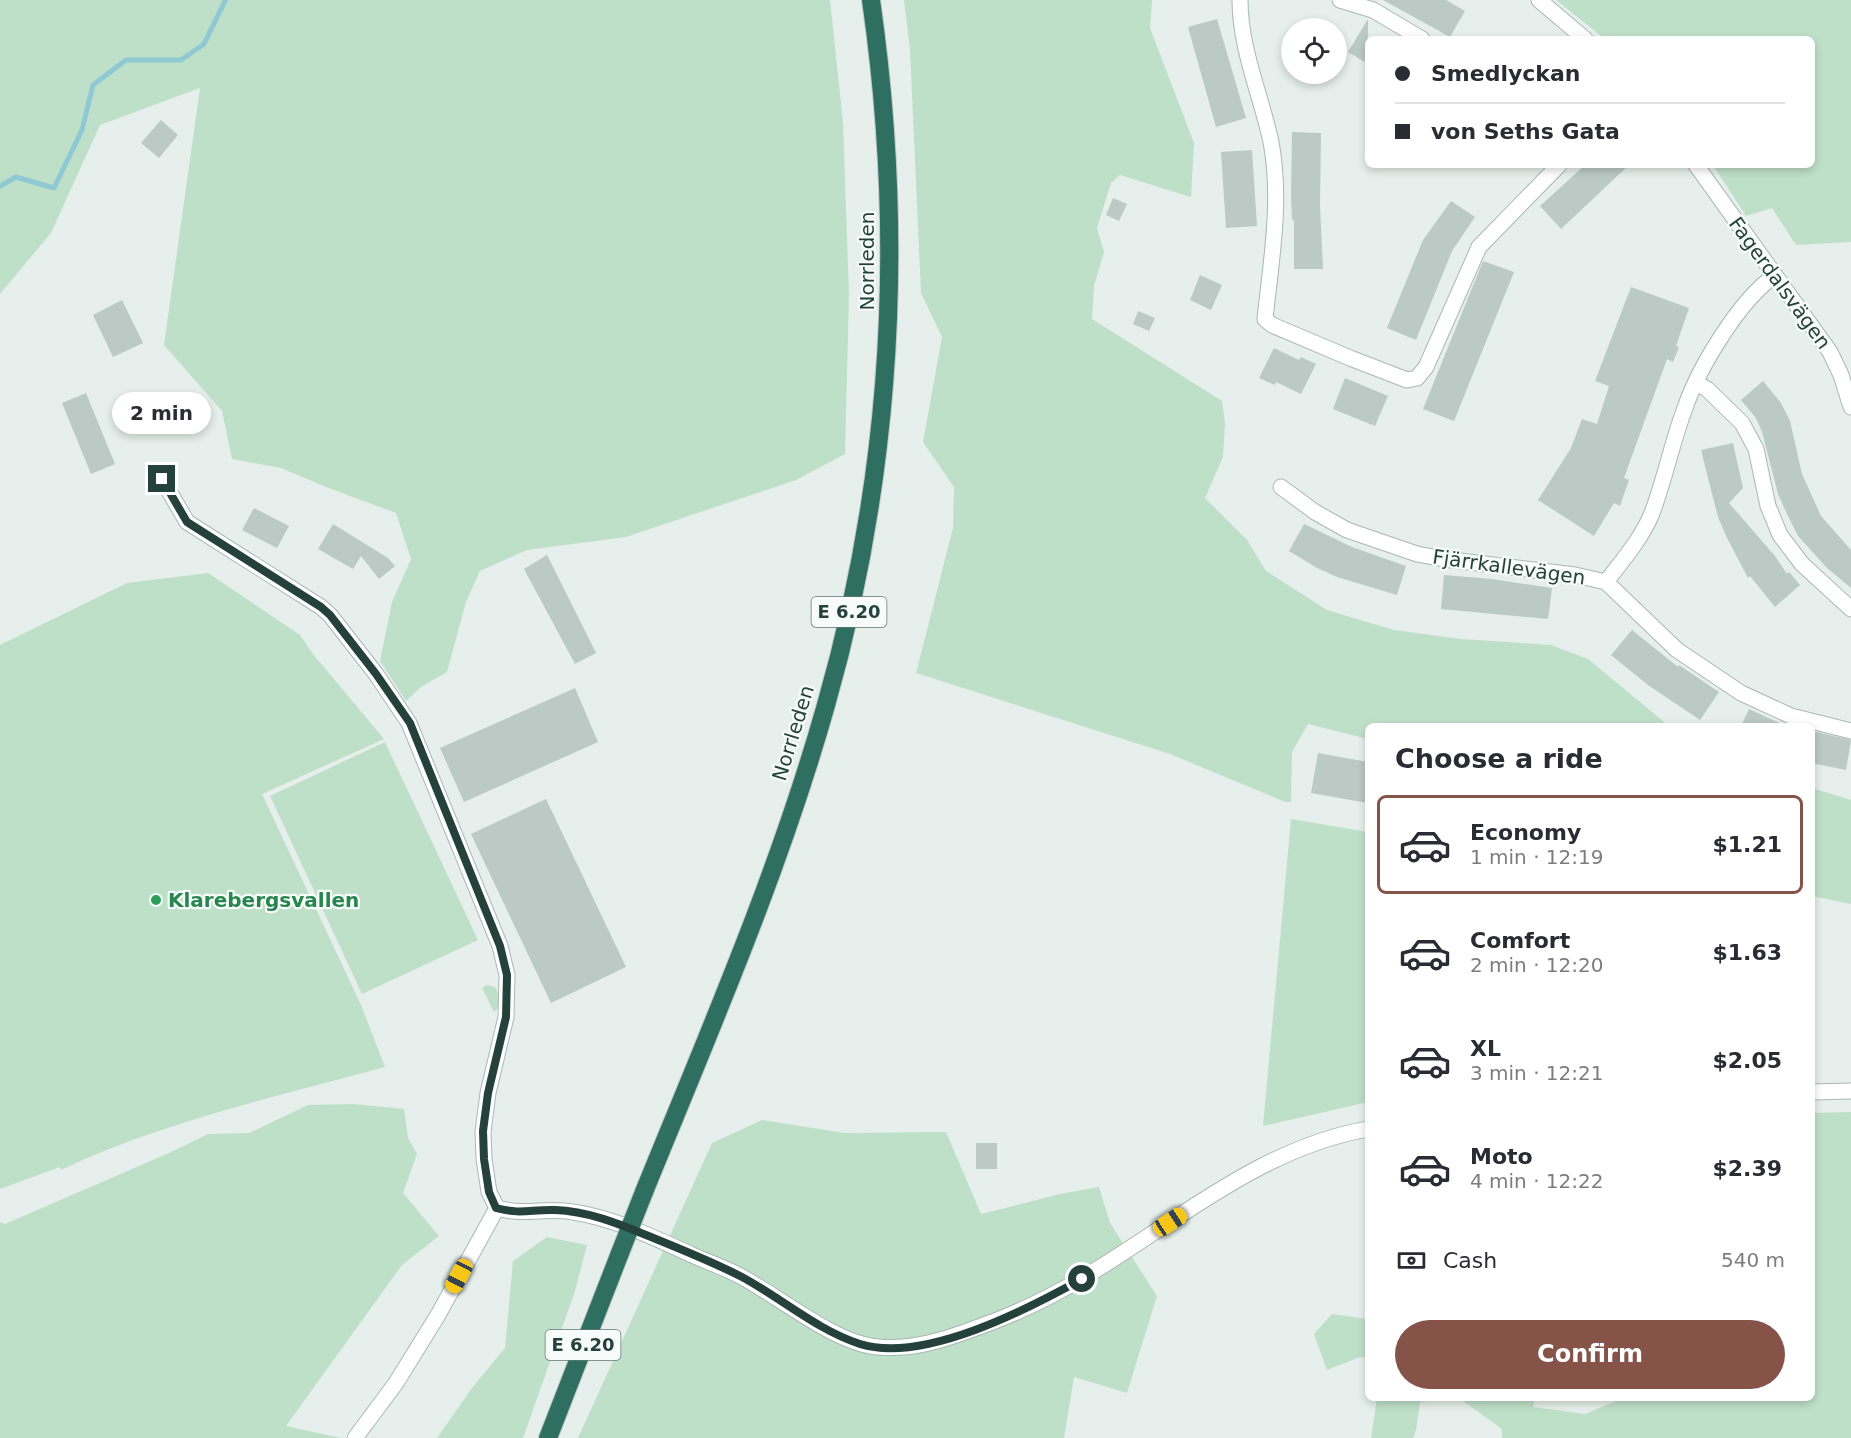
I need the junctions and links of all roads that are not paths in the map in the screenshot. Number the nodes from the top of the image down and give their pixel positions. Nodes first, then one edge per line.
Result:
1 (871, 0) edge
2 (1240, 0) edge
3 (1340, 0) edge
4 (1539, 0) edge
5 (1417, 36) edge
6 (1581, 36) edge
7 (1556, 168) edge
8 (1698, 168) edge
9 (1774, 276) junction
10 (1846, 373) edge
11 (1696, 383) junction
12 (1851, 407) edge
13 (162, 479) dead end
14 (1281, 487) dead end
15 (1606, 582) junction
16 (1851, 609) edge
17 (1851, 731) edge
18 (1851, 1091) edge
19 (1815, 1092) edge
20 (1365, 1130) edge
21 (496, 1208) junction
22 (355, 1438) edge
23 (548, 1438) edge

1 - 23 highway, Norrleden / E 6.20, bridge
2 - 7 street
3 - 5 street
4 - 6 street
8 - 9 street, Fagerdalsvägen
9 - 10 street, Fagerdalsvägen
9 - 11 street
10 - 12 street, Fagerdalsvägen
11 - 15 street
11 - 16 street
13 - 21 street
14 - 15 street, Fjärrkallevägen
15 - 17 street, Fjärrkallevägen
18 - 19 street
20 - 21 street
21 - 22 street

